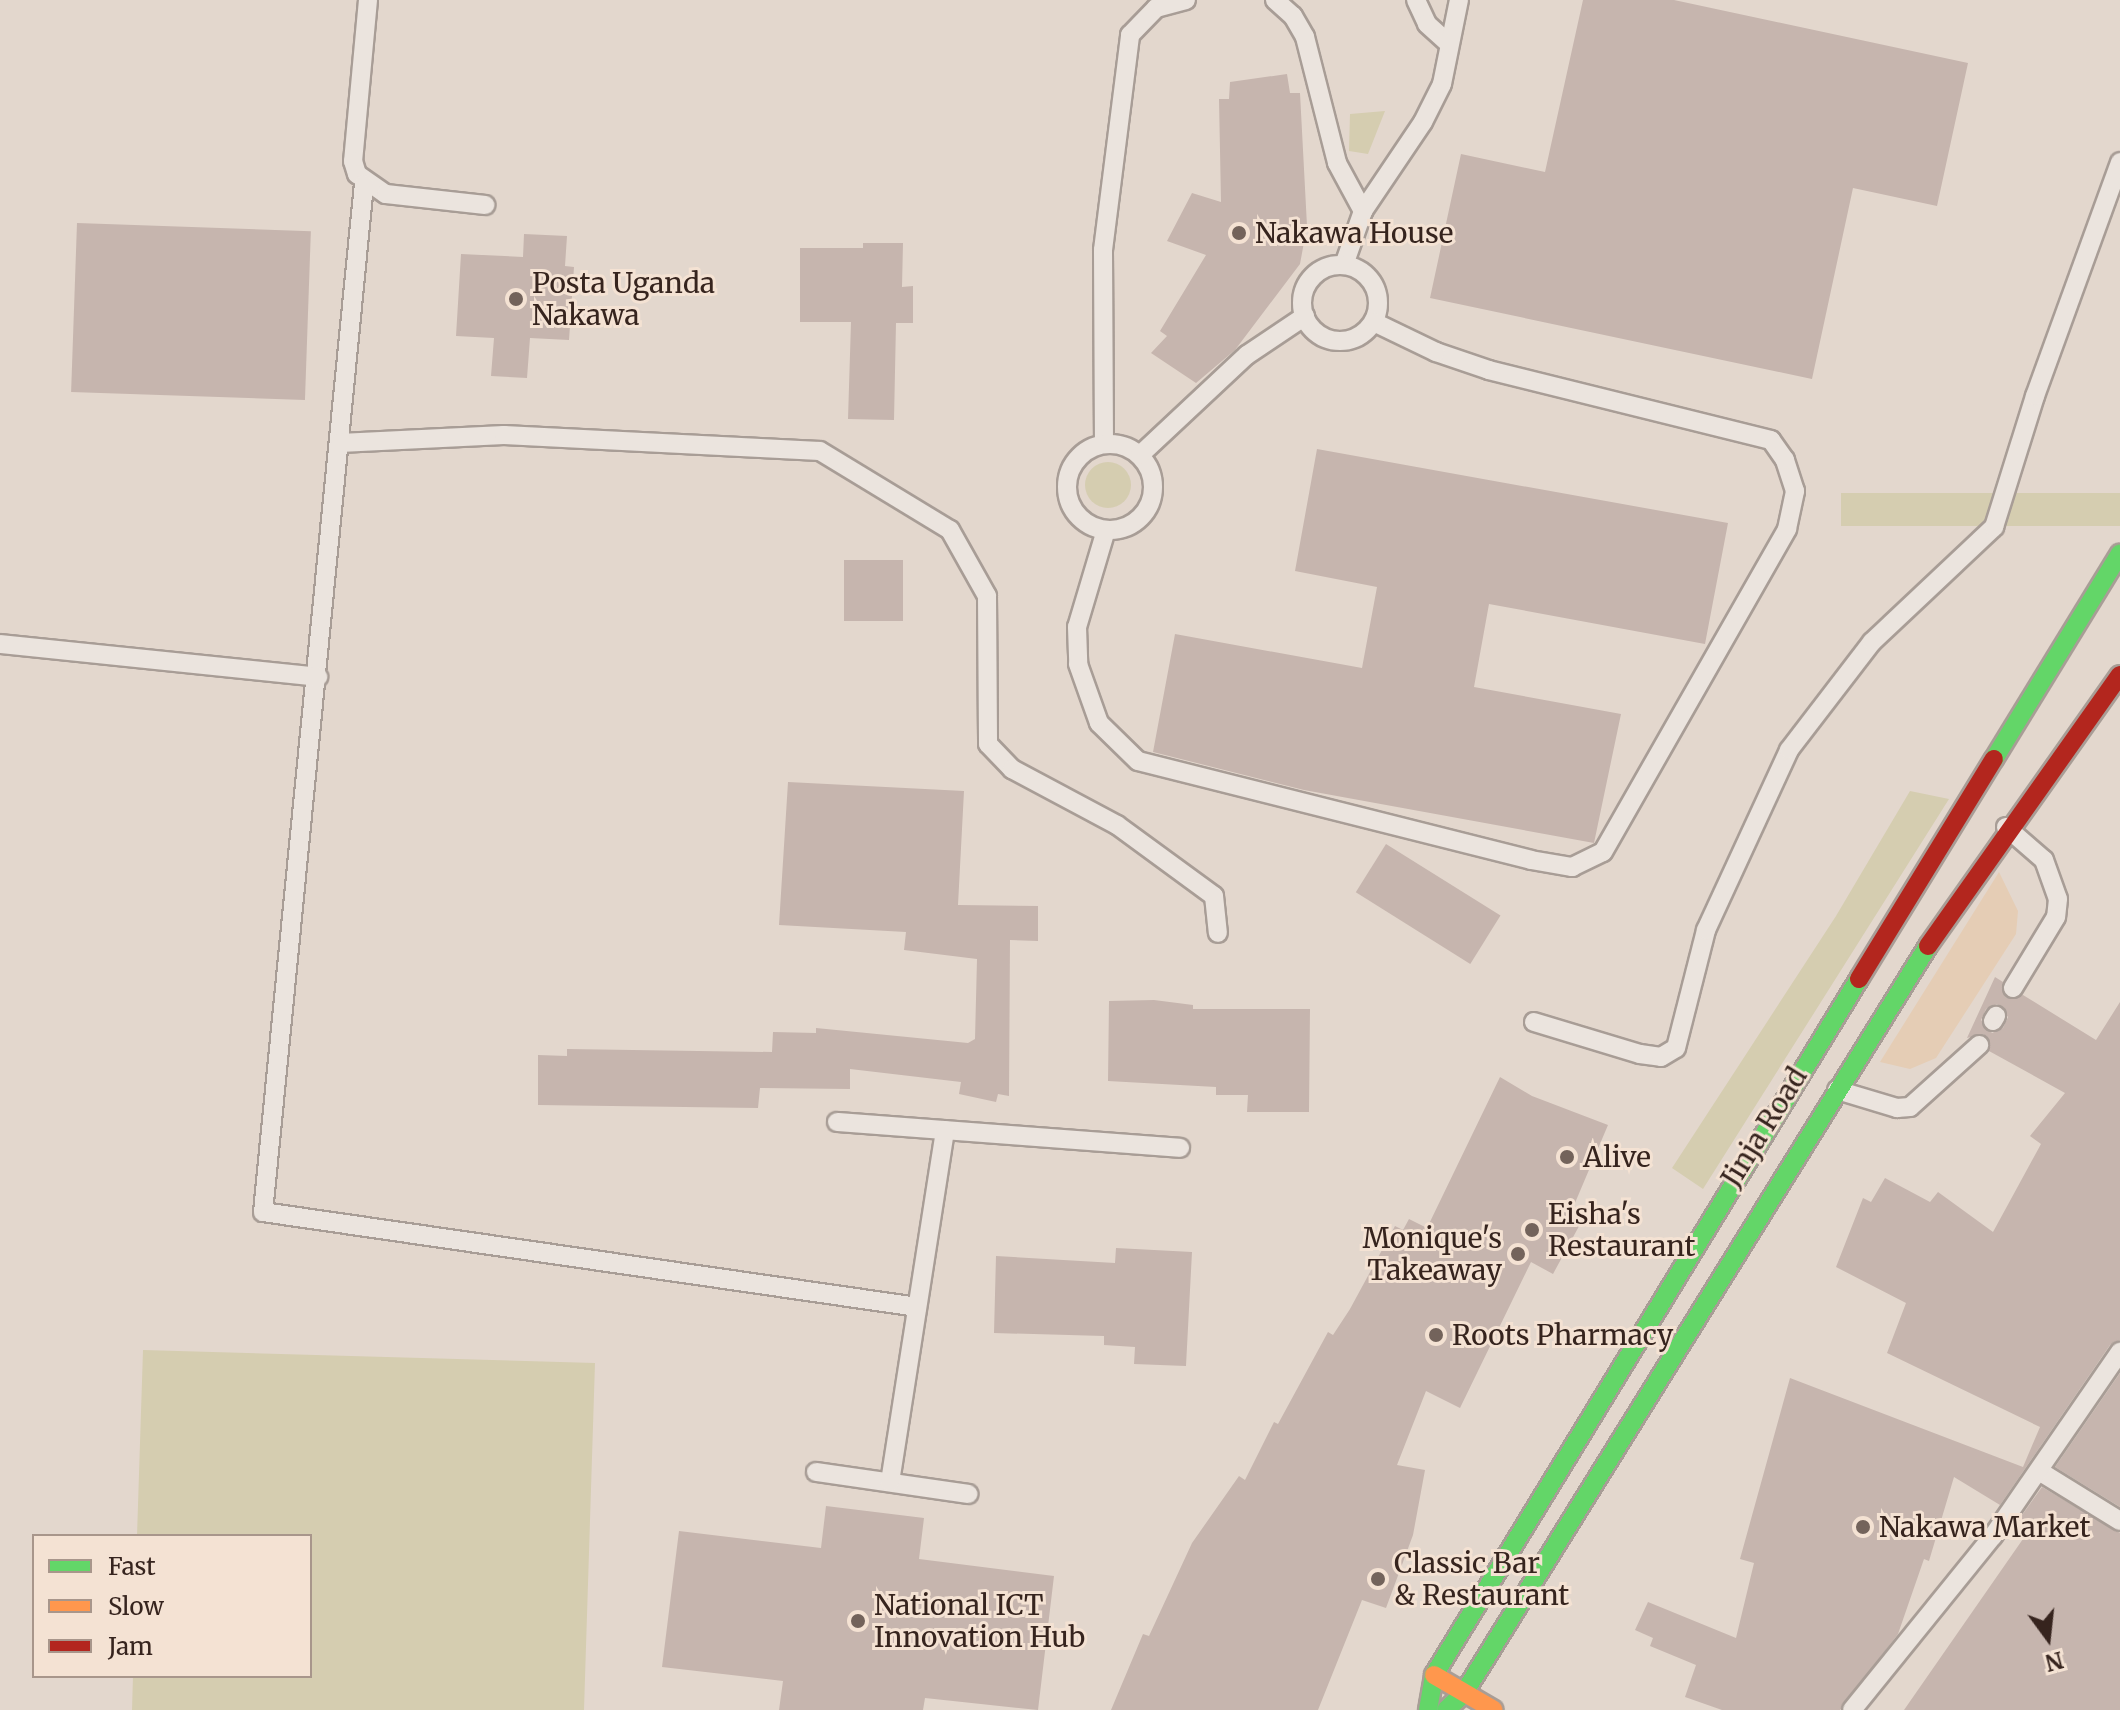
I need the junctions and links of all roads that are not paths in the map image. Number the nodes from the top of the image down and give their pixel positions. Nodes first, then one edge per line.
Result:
1 (368, 0) edge
2 (1186, 0) edge
3 (1275, 0) edge
4 (1416, 0) edge
5 (1459, 0) edge
6 (1448, 43) junction
7 (2120, 162) edge
8 (364, 184) junction
9 (485, 205) dead end
10 (1363, 211) junction
11 (1344, 265) junction
12 (1305, 316) junction
13 (1374, 322) junction
14 (340, 443) junction
15 (1104, 443) junction
16 (1140, 455) junction
17 (1106, 530) junction
18 (2120, 553) edge
19 (0, 644) edge
20 (2120, 675) edge
21 (318, 677) junction
22 (2006, 827) junction
23 (1218, 933) dead end
24 (2013, 988) dead end
25 (1534, 1022) dead end
26 (1979, 1045) dead end
27 (1837, 1090) junction
28 (837, 1122) dead end
29 (945, 1130) junction
30 (1180, 1148) dead end
31 (917, 1307) junction
32 (2120, 1352) edge
33 (2039, 1471) junction
34 (816, 1472) dead end
35 (890, 1482) junction
36 (968, 1494) dead end
37 (2120, 1521) edge
38 (1434, 1675) junction
39 (1464, 1693) junction
40 (1428, 1710) edge
41 (1446, 1710) edge
42 (1494, 1710) edge
43 (1852, 1710) edge

1 - 8 lane
2 - 15 lane
3 - 10 lane
4 - 6 lane
5 - 6 lane
6 - 10 lane
7 - 25 lane
8 - 9 lane
8 - 14 lane
10 - 11 lane
11 - 12 lane
11 - 13 lane
12 - 13 lane
12 - 16 lane
13 - 17 lane
14 - 21 lane
14 - 23 lane
15 - 16 lane
15 - 17 lane
16 - 17 lane
18 - 38 main road, Jinja Road
19 - 21 lane
20 - 22 main road, Jinja Road
21 - 31 lane
22 - 24 lane
22 - 27 main road, Jinja Road
26 - 27 lane
27 - 39 main road, Jinja Road
28 - 29 lane
29 - 30 lane
29 - 31 lane
31 - 35 lane
32 - 33 lane
33 - 37 lane
33 - 43 lane
34 - 35 lane
35 - 36 lane
38 - 39 main road
38 - 40 main road, Jinja Road
39 - 41 main road, Jinja Road
39 - 42 main road

